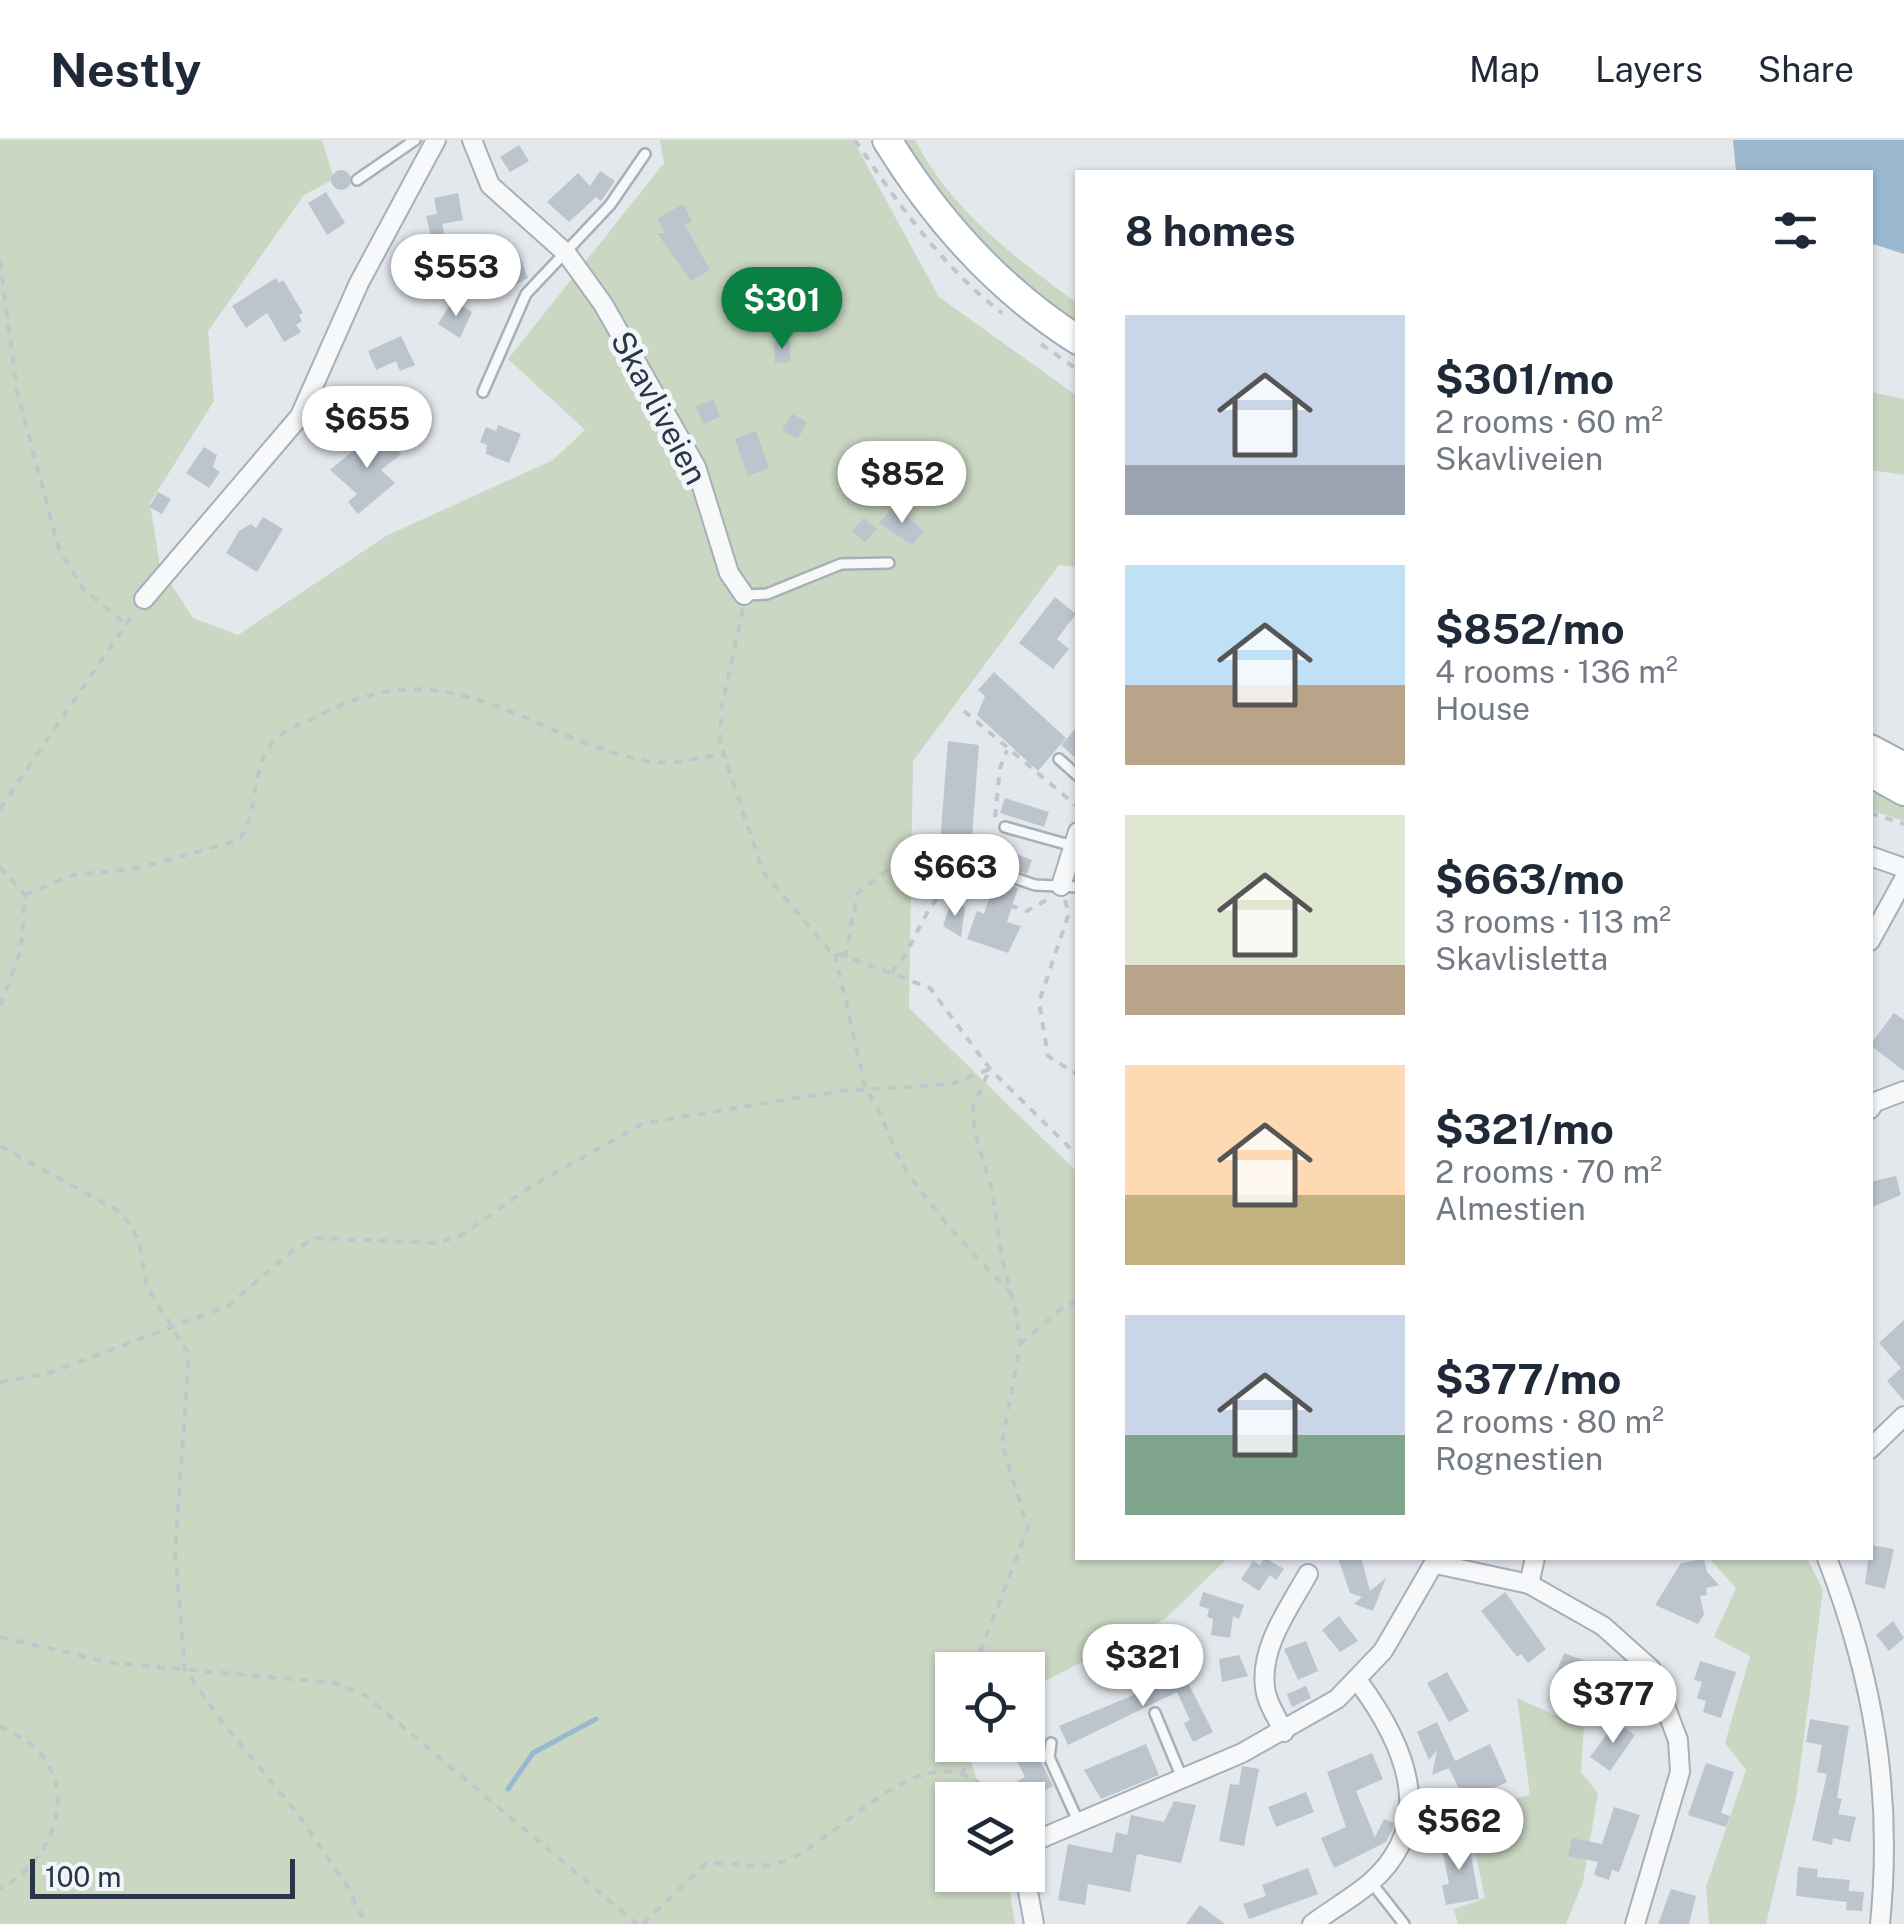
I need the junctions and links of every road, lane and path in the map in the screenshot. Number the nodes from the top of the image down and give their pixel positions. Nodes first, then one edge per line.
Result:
1 (414, 140) edge
2 (436, 140) edge
3 (472, 140) edge
4 (887, 140) edge
5 (645, 154) dead end
6 (357, 180) dead end
7 (567, 254) junction
8 (0, 261) edge
9 (1075, 338) edge
10 (483, 392) dead end
11 (889, 563) dead end
12 (744, 595) junction
13 (144, 599) joint
14 (126, 624) junction
15 (964, 712) dead end
16 (1007, 750) junction
17 (1873, 750) edge
18 (723, 754) junction
19 (1060, 759) dead end
20 (1904, 767) edge
21 (1075, 773) edge
22 (1873, 774) edge
23 (1904, 791) edge
24 (1075, 805) edge
25 (0, 809) edge
26 (1873, 815) edge
27 (1904, 824) edge
28 (1005, 827) dead end
29 (1075, 839) edge
30 (1075, 847) edge
31 (904, 856) dead end
32 (1873, 857) edge
33 (894, 866) junction
34 (0, 867) edge
35 (1904, 868) edge
36 (994, 871) dead end
37 (1904, 879) edge
38 (1070, 886) edge
39 (25, 895) junction
40 (979, 896) junction
41 (938, 898) junction
42 (1873, 936) edge
43 (835, 954) junction
44 (844, 958) junction
45 (891, 973) junction
46 (0, 1008) edge
47 (990, 1069) junction
48 (1075, 1072) edge
49 (866, 1090) junction
50 (1904, 1091) edge
51 (1873, 1103) edge
52 (0, 1146) edge
53 (1075, 1153) edge
54 (1011, 1293) junction
55 (1075, 1303) edge
56 (173, 1329) junction
57 (1020, 1344) junction
58 (0, 1382) edge
59 (1904, 1416) edge
60 (1873, 1446) edge
61 (1535, 1560) edge
62 (1828, 1560) edge
63 (1437, 1561) edge
64 (1308, 1574) dead end
65 (1529, 1584) junction
66 (0, 1637) edge
67 (980, 1652) edge
68 (185, 1668) junction
69 (1358, 1681) junction
70 (1155, 1714) dead end
71 (0, 1726) edge
72 (1284, 1732) junction
73 (1051, 1743) dead end
74 (967, 1762) edge
75 (962, 1776) junction
76 (1182, 1778) junction
77 (974, 1782) edge
78 (1080, 1824) junction
79 (1045, 1838) edge
80 (1371, 1882) junction
81 (0, 1889) edge
82 (1028, 1892) edge
83 (1320, 1922) edge
84 (366, 1924) edge
85 (640, 1924) edge
86 (1034, 1924) edge
87 (1404, 1924) edge
88 (1635, 1924) edge
89 (1880, 1924) edge

1 - 6 lane
2 - 13 street
3 - 7 street, Skavliveien
4 - 9 main road
5 - 7 lane
7 - 10 lane
7 - 12 street, Skavliveien
8 - 14 path
11 - 12 lane
12 - 18 path
13 - 14 path
14 - 25 path
15 - 16 path
16 - 24 path
16 - 40 path
17 - 20 main road
18 - 39 path
18 - 43 path
19 - 21 lane
22 - 23 main road
26 - 27 path
28 - 29 lane
30 - 38 street
31 - 33 path
32 - 35 street
33 - 41 path
33 - 44 path
34 - 39 path
36 - 38 lane
37 - 42 street
38 - 40 path
38 - 48 path
39 - 46 path
40 - 41 path
41 - 45 path
43 - 44 path
43 - 49 path
44 - 45 path
45 - 47 path
47 - 49 path
47 - 53 path
47 - 54 path
49 - 54 path
49 - 56 path
50 - 51 street
52 - 56 path
54 - 57 path
55 - 57 path
56 - 58 path
56 - 68 path
57 - 67 path
59 - 60 street
61 - 65 street
62 - 89 street
63 - 65 street
63 - 69 street
64 - 72 street
65 - 88 street
66 - 68 path
68 - 84 path
68 - 85 path
69 - 72 street
69 - 80 street
70 - 76 lane
71 - 81 path
72 - 76 street
73 - 78 lane
74 - 75 path
75 - 77 path
75 - 85 path
76 - 78 street
78 - 79 street
80 - 83 street
80 - 87 lane
82 - 86 street

